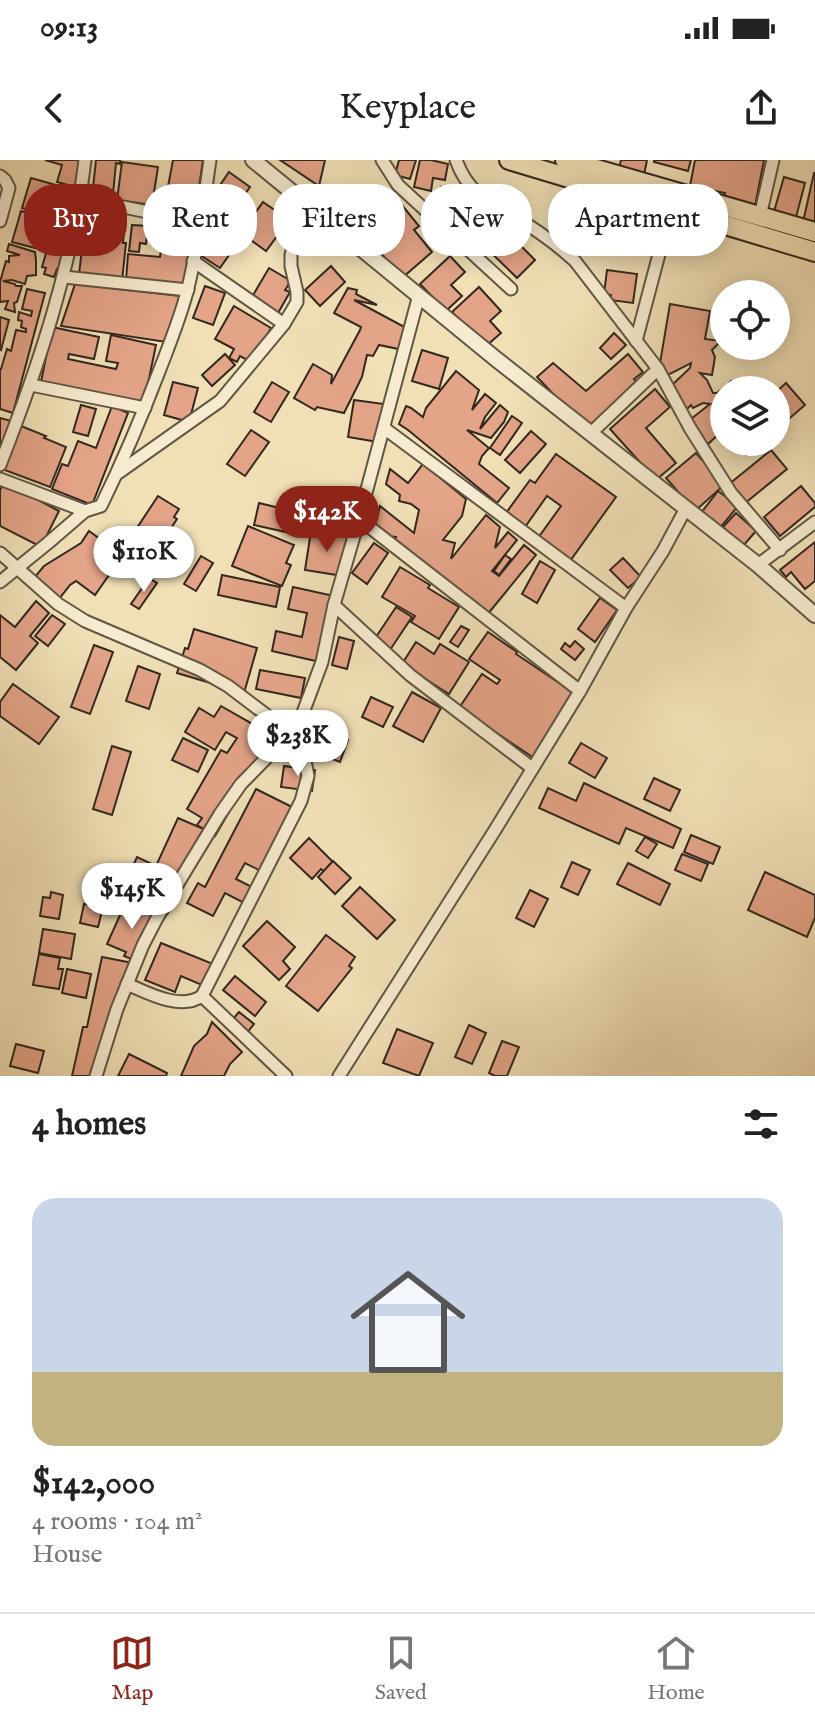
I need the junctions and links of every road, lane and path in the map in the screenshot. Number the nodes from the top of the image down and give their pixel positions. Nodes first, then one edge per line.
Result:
1 (85, 160) edge
2 (210, 160) edge
3 (253, 160) edge
4 (382, 160) edge
5 (456, 160) edge
6 (509, 160) edge
7 (565, 160) edge
8 (773, 160) edge
9 (601, 165) edge
10 (0, 176) edge
11 (82, 184) edge
12 (207, 184) edge
13 (283, 184) edge
14 (588, 184) edge
15 (760, 216) junction
16 (0, 221) edge
17 (728, 226) edge
18 (815, 232) edge
19 (815, 252) edge
20 (68, 256) edge
21 (194, 256) edge
22 (291, 256) edge
23 (371, 256) edge
24 (659, 256) edge
25 (193, 261) junction
26 (64, 277) junction
27 (511, 289) dead end
28 (188, 290) junction
29 (419, 295) junction
30 (284, 324) junction
31 (636, 341) junction
32 (658, 369) junction
33 (31, 385) junction
34 (145, 408) junction
35 (384, 428) junction
36 (591, 433) junction
37 (0, 465) edge
38 (117, 473) junction
39 (0, 479) edge
40 (685, 510) junction
41 (85, 511) junction
42 (359, 519) junction
43 (815, 522) edge
44 (780, 550) junction
45 (0, 553) edge
46 (758, 565) junction
47 (17, 568) junction
48 (0, 582) edge
49 (334, 605) junction
50 (626, 608) junction
51 (815, 615) edge
52 (580, 691) junction
53 (290, 733) junction
54 (532, 768) junction
55 (127, 984) junction
56 (202, 996) junction
57 (96, 1076) edge
58 (286, 1076) edge
59 (339, 1076) edge

1 - 11 street
2 - 12 street
3 - 13 street
4 - 27 street
5 - 31 street
6 - 14 highway
7 - 9 highway
8 - 15 street
9 - 15 highway
10 - 16 street
15 - 18 highway
17 - 19 highway
20 - 26 street
21 - 25 street
22 - 30 street
23 - 29 street
24 - 31 street
25 - 28 street
25 - 30 street
26 - 28 street
26 - 33 street
28 - 34 street
29 - 35 street
29 - 36 street
30 - 38 street
31 - 32 street
32 - 36 street
32 - 44 street
33 - 34 street
33 - 37 street
34 - 38 street
35 - 42 street
35 - 50 street
36 - 40 street
38 - 41 street
39 - 41 street
40 - 46 street
40 - 50 street
41 - 47 street
42 - 49 street
42 - 52 street
43 - 44 street
44 - 46 street
45 - 47 street
46 - 51 street
47 - 48 street
47 - 53 street
49 - 53 street
49 - 54 street
50 - 52 street
52 - 54 street
53 - 55 street
53 - 56 street
54 - 59 street
55 - 56 street
55 - 57 street
56 - 58 street

